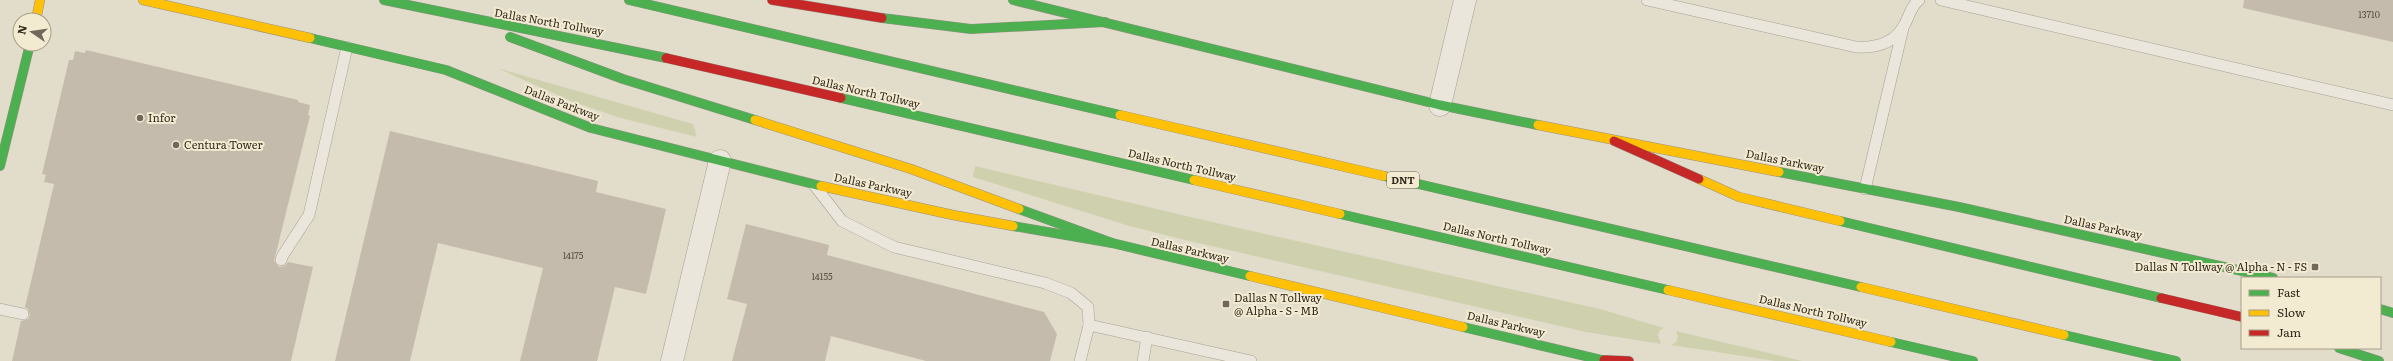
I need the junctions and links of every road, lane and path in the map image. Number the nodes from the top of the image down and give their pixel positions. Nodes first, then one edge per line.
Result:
1 (40, 0) edge
2 (143, 0) edge
3 (171, 0) edge
4 (384, 0) edge
5 (629, 0) edge
6 (772, 0) edge
7 (1013, 0) edge
8 (1035, 0) edge
9 (1465, 0) edge
10 (1647, 0) edge
11 (1919, 0) edge
12 (1941, 0) edge
13 (1044, 8) junction
14 (38, 12) edge
15 (195, 12) junction
16 (456, 17) junction
17 (1105, 22) junction
18 (1903, 28) junction
19 (347, 47) junction
20 (28, 52) edge
21 (1440, 105) junction
22 (2393, 105) edge
23 (1614, 141) junction
24 (720, 161) junction
25 (0, 166) edge
26 (813, 184) junction
27 (1865, 188) junction
28 (1112, 243) junction
29 (281, 260) dead end
30 (2269, 277) edge
31 (2393, 298) edge
32 (0, 309) edge
33 (2388, 311) edge
34 (23, 314) dead end
35 (2241, 317) edge
36 (1089, 325) junction
37 (1147, 337) junction
38 (2342, 349) edge
39 (1224, 358) edge
40 (672, 361) edge
41 (1080, 361) edge
42 (1143, 361) edge
43 (1251, 361) edge
44 (1605, 361) edge
45 (1629, 361) edge
46 (1973, 361) edge
47 (2176, 361) edge
48 (2379, 361) edge

1 - 14 main road
2 - 15 main road, Dallas Parkway
3 - 15 main road
4 - 16 main road, Dallas North Tollway
5 - 47 main road, DNT
6 - 17 main road
7 - 13 main road, Dallas Parkway
8 - 13 lane
9 - 21 street
10 - 18 lane
11 - 18 lane
12 - 22 lane
13 - 17 main road, Dallas Parkway
15 - 19 main road, Dallas Parkway
16 - 28 main road
16 - 46 main road, Dallas North Tollway
17 - 21 main road, Dallas Parkway
18 - 27 lane
19 - 24 main road, Dallas Parkway
19 - 29 lane
20 - 25 main road
21 - 23 main road, Dallas Parkway
23 - 27 main road, Dallas Parkway
23 - 35 main road
24 - 26 main road, Dallas Parkway
24 - 40 street
26 - 28 main road, Dallas Parkway
26 - 36 lane
27 - 30 main road, Dallas Parkway
28 - 44 main road, Dallas Parkway
31 - 33 lane
32 - 34 lane
36 - 37 lane
36 - 41 lane
37 - 39 lane
37 - 42 lane
38 - 48 main road
39 - 43 lane
44 - 45 main road, Dallas Parkway

